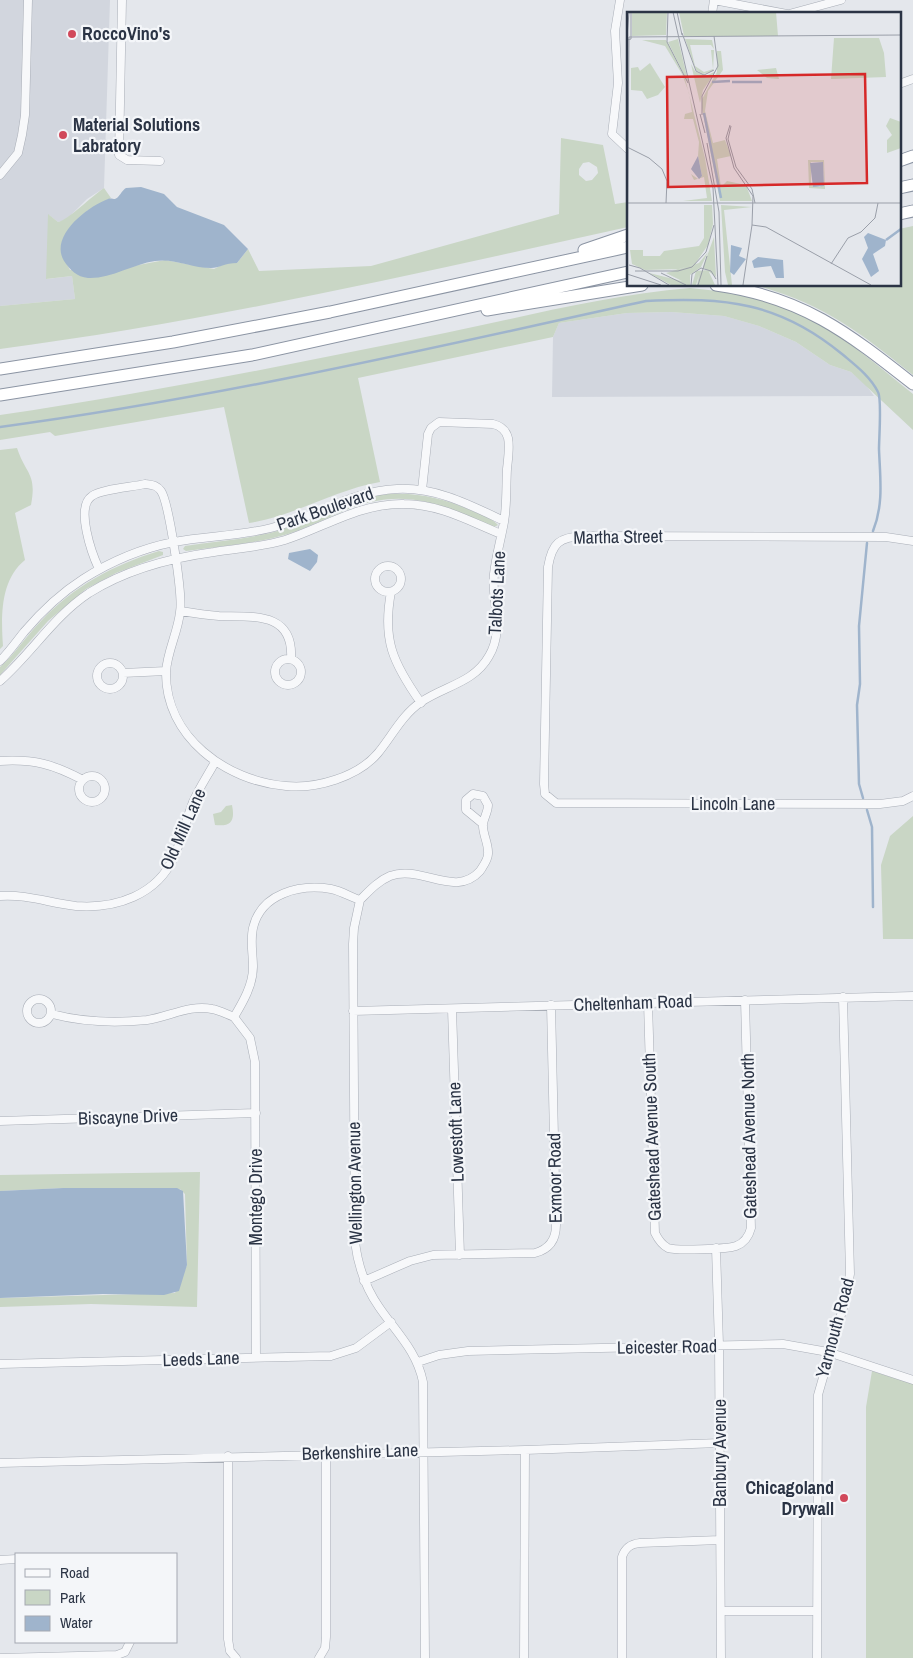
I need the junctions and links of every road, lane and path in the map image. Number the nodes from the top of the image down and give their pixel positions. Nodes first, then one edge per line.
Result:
1 (28, 0) edge
2 (122, 0) edge
3 (620, 0) edge
4 (714, 0) edge
5 (841, 0) edge
6 (777, 12) edge
7 (796, 12) edge
8 (913, 79) edge
9 (900, 84) edge
10 (627, 148) edge
11 (913, 156) edge
12 (160, 161) dead end
13 (900, 161) edge
14 (0, 175) edge
15 (913, 185) edge
16 (900, 188) edge
17 (913, 210) edge
18 (900, 214) edge
19 (627, 236) edge
20 (627, 247) edge
21 (547, 263) junction
22 (627, 272) edge
23 (636, 286) edge
24 (723, 286) edge
25 (414, 319) junction
26 (0, 369) edge
27 (913, 384) edge
28 (0, 396) edge
29 (422, 490) junction
30 (504, 521) junction
31 (501, 534) junction
32 (913, 541) edge
33 (173, 543) junction
34 (175, 558) junction
35 (99, 570) junction
36 (391, 592) dead end
37 (181, 611) junction
38 (291, 659) dead end
39 (0, 661) edge
40 (166, 671) junction
41 (123, 673) dead end
42 (0, 681) edge
43 (421, 702) junction
44 (0, 761) edge
45 (215, 762) junction
46 (83, 780) dead end
47 (913, 796) edge
48 (551, 801) joint
49 (483, 824) dead end
50 (0, 896) edge
51 (360, 900) junction
52 (913, 996) edge
53 (843, 998) junction
54 (746, 1000) junction
55 (648, 1003) junction
56 (551, 1005) junction
57 (452, 1009) junction
58 (353, 1011) junction
59 (52, 1014) dead end
60 (234, 1016) junction
61 (256, 1113) junction
62 (0, 1121) edge
63 (716, 1248) junction
64 (460, 1255) junction
65 (364, 1281) junction
66 (391, 1322) junction
67 (720, 1345) junction
68 (828, 1352) junction
69 (256, 1357) junction
70 (418, 1362) junction
71 (0, 1364) edge
72 (913, 1380) edge
73 (720, 1443) junction
74 (524, 1450) junction
75 (425, 1451) junction
76 (326, 1453) junction
77 (228, 1456) junction
78 (0, 1463) edge
79 (720, 1540) junction
80 (15, 1559) edge
81 (0, 1560) edge
82 (721, 1611) junction
83 (817, 1611) junction
84 (130, 1643) edge
85 (0, 1658) edge
86 (236, 1658) edge
87 (318, 1658) edge
88 (425, 1658) edge
89 (524, 1658) edge
90 (622, 1658) edge
91 (721, 1658) edge
92 (817, 1658) edge

1 - 14 street
2 - 12 street
3 - 10 street
4 - 6 street
5 - 7 street
8 - 9 street
11 - 13 highway
15 - 16 highway
17 - 18 highway
19 - 21 highway
20 - 21 highway
21 - 26 highway
22 - 25 highway
23 - 25 highway
24 - 27 highway
25 - 28 highway
29 - 30 street, Park Boulevard
29 - 30 street
29 - 33 street, Park Boulevard
30 - 31 street
31 - 34 street, Park Boulevard
31 - 43 street, Talbots Lane
32 - 48 street, Martha Street
33 - 34 street, Talbots Lane
33 - 35 street, Park Boulevard
33 - 35 street, Talbots Lane
34 - 37 street, Talbots Lane
34 - 42 street, Park Boulevard
35 - 39 street, Park Boulevard
36 - 43 street
37 - 38 street
37 - 40 street, Talbots Lane
40 - 41 street
40 - 45 street, Talbots Lane
43 - 45 street, Talbots Lane
44 - 46 street
45 - 50 street, Old Mill Lane
47 - 48 street, Lincoln Lane
49 - 51 street
51 - 58 street, Wellington Avenue
51 - 60 street
52 - 53 street, Cheltenham Road
53 - 54 street, Cheltenham Road
53 - 68 street, Yarmouth Road
54 - 55 street, Cheltenham Road
54 - 63 street, Gateshead Avenue North
55 - 56 street, Cheltenham Road
55 - 63 street, Gateshead Avenue South
56 - 57 street, Cheltenham Road
56 - 64 street, Exmoor Road
57 - 58 street, Cheltenham Road
57 - 64 street, Lowestoft Lane
58 - 65 street, Wellington Avenue
59 - 60 street
60 - 61 street, Montego Drive
61 - 62 street, Biscayne Drive
61 - 69 street, Montego Drive
63 - 67 street, Banbury Avenue
64 - 65 street, Exmoor Road
65 - 66 street, Wellington Avenue
66 - 69 street, Leeds Lane
66 - 70 street, Wellington Avenue
67 - 68 street, Leicester Road
67 - 70 street, Leicester Road
67 - 73 street, Banbury Avenue
68 - 72 street, Leicester Road
68 - 83 street, Yarmouth Road
69 - 71 street, Leeds Lane
70 - 75 street, Wellington Avenue
73 - 74 street, Berkenshire Lane
73 - 79 street, Banbury Avenue
74 - 75 street, Berkenshire Lane
74 - 89 street
75 - 76 street, Berkenshire Lane
75 - 88 street, Wellington Avenue
76 - 77 street, Berkenshire Lane
76 - 87 street
77 - 78 street, Berkenshire Lane
77 - 86 street
79 - 82 street, Banbury Avenue
79 - 90 street
80 - 81 street
82 - 83 street
82 - 91 street, Banbury Avenue
83 - 92 street, Yarmouth Road
84 - 85 street

